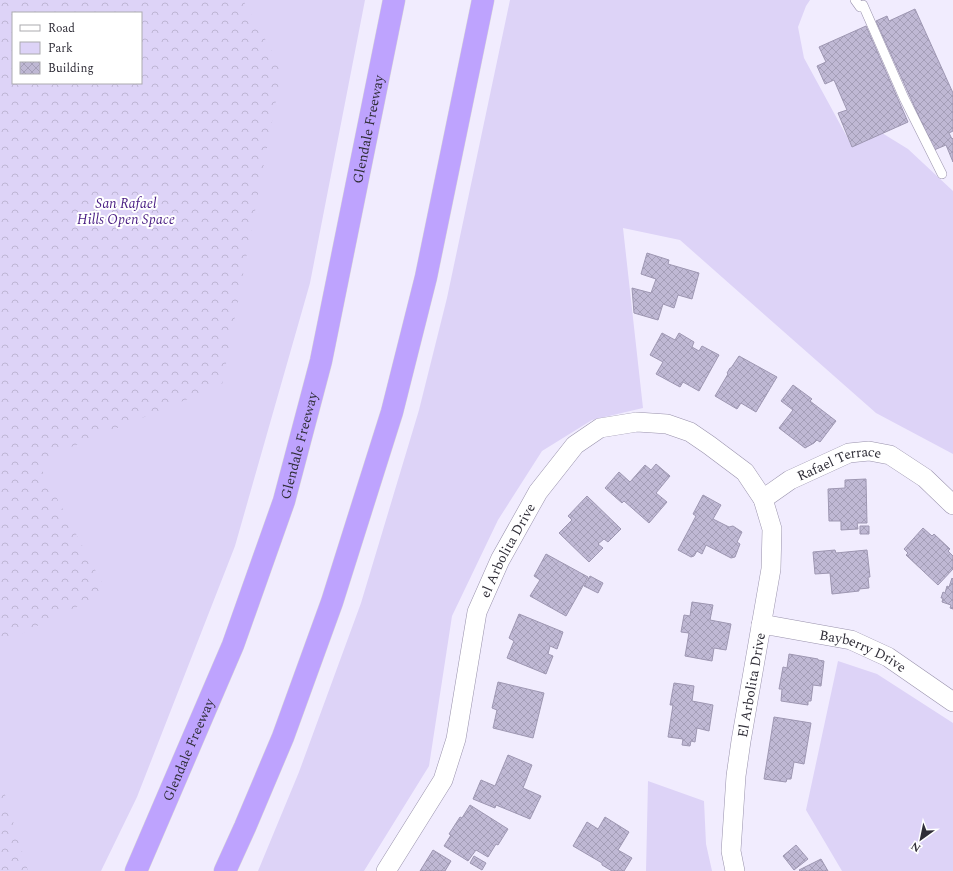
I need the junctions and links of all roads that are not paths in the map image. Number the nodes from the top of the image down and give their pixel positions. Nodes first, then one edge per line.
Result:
1 (394, 0) edge
2 (483, 0) edge
3 (859, 4) edge
4 (942, 174) dead end
5 (763, 500) junction
6 (953, 505) edge
7 (761, 625) junction
8 (953, 702) edge
9 (136, 871) edge
10 (225, 871) edge
11 (386, 871) edge
12 (735, 871) edge

1 - 9 highway, Glendale Freeway
2 - 10 highway
3 - 4 lane
5 - 6 street, Rafael Terrace
5 - 7 street, El Arbolita Drive
5 - 11 street, el Arbolita Drive
7 - 8 street, Bayberry Drive
7 - 12 street, El Arbolita Drive

